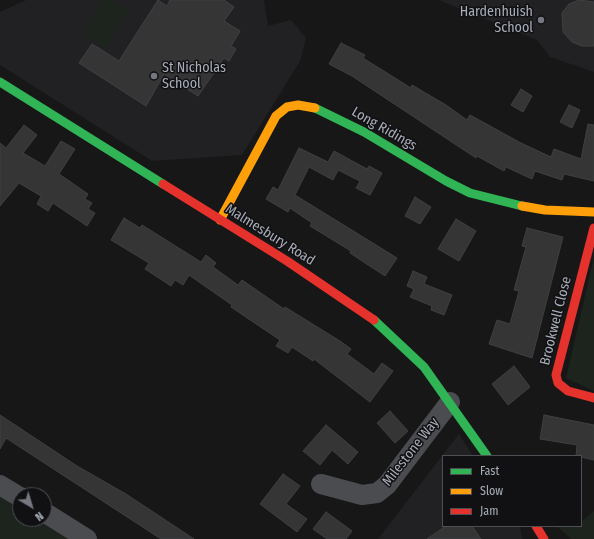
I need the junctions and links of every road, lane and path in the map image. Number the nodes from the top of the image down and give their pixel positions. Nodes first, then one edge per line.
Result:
1 (0, 82) edge
2 (594, 212) edge
3 (220, 220) junction
4 (594, 228) edge
5 (594, 398) edge
6 (450, 402) junction
7 (486, 455) edge
8 (321, 484) dead end
9 (0, 485) edge
10 (12, 492) edge
11 (52, 517) edge
12 (537, 527) edge
13 (87, 539) edge
14 (544, 539) edge

1 - 3 street, Malmesbury Road
2 - 3 street, Long Ridings
3 - 6 street, Malmesbury Road
4 - 5 street, Brookwell Close
6 - 7 street, Malmesbury Road
6 - 8 street, Milestone Way
9 - 10 street
11 - 13 street
12 - 14 street

